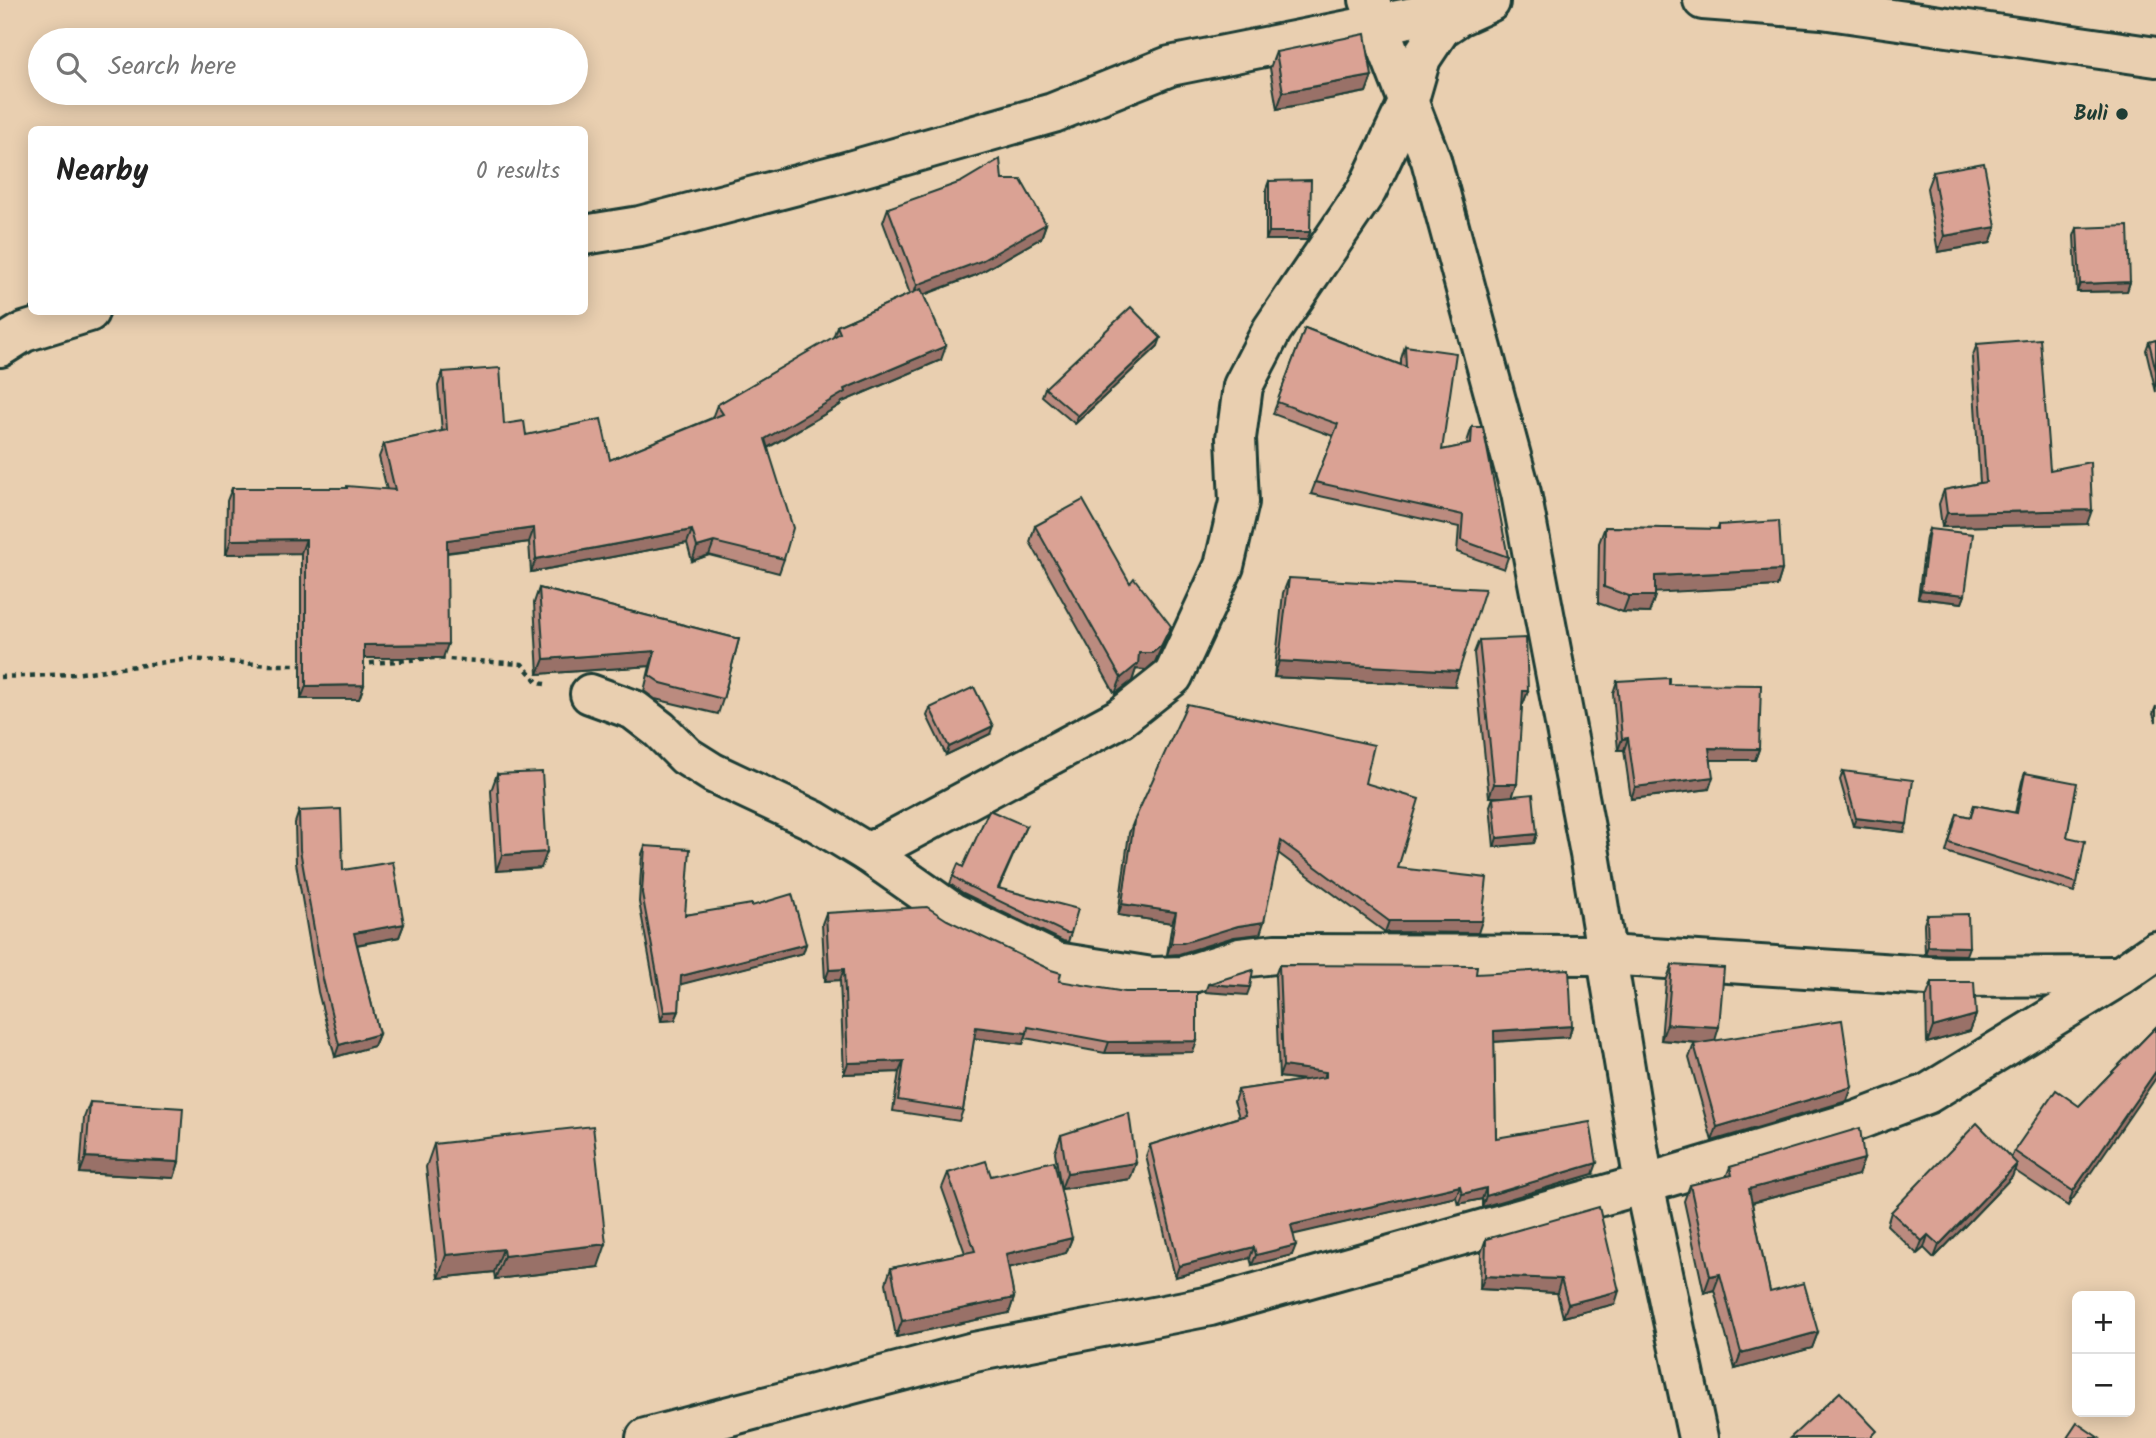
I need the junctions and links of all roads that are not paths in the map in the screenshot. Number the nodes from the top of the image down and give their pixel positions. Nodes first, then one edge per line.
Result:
1 (1703, 0) edge
2 (1495, 1) edge
3 (1373, 11) edge
4 (2156, 57) edge
5 (1408, 103) junction
6 (588, 234) edge
7 (79, 315) edge
8 (0, 347) edge
9 (590, 694) road end
10 (868, 853) junction
11 (2156, 951) edge
12 (1606, 955) junction
13 (2120, 976) junction
14 (1644, 1184) junction
15 (646, 1438) edge
16 (1698, 1438) edge

1 - 4 street
2 - 3 street
2 - 5 street
3 - 5 street
3 - 6 street
5 - 10 street
5 - 12 street
7 - 8 street
9 - 10 street
10 - 12 street
11 - 13 street
12 - 13 street
12 - 14 street
13 - 14 street
14 - 15 street
14 - 16 street

